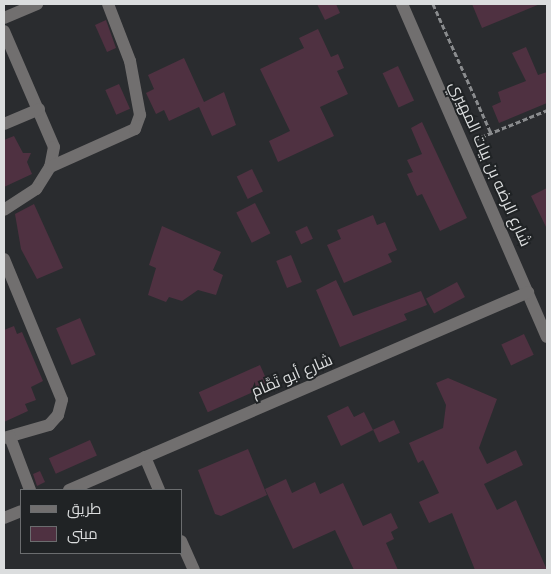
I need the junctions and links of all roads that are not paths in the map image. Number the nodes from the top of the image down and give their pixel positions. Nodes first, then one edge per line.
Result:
1 (37, 4) edge
2 (108, 4) edge
3 (402, 4) edge
4 (4, 18) edge
5 (4, 31) edge
6 (39, 109) junction
7 (4, 124) edge
8 (50, 167) junction
9 (4, 210) edge
10 (4, 258) edge
11 (8, 282) edge
12 (528, 292) junction
13 (546, 333) edge
14 (7, 438) edge
15 (145, 458) junction
16 (30, 489) edge
17 (71, 489) edge
18 (159, 489) edge
19 (20, 511) edge
20 (4, 518) edge
21 (182, 543) edge
22 (194, 570) edge

1 - 4 street
2 - 8 street
3 - 12 street, شارع الرضه بن بيات المهيري
5 - 6 street
6 - 7 street
6 - 8 street
8 - 9 street
10 - 11 street
11 - 14 street
12 - 13 street, شارع الرضه بن بيات المهيري
12 - 15 street, شارع أبو تَمَّام
14 - 16 street
15 - 17 street, شارع أبو تَمَّام
15 - 18 street
19 - 20 street
21 - 22 street

